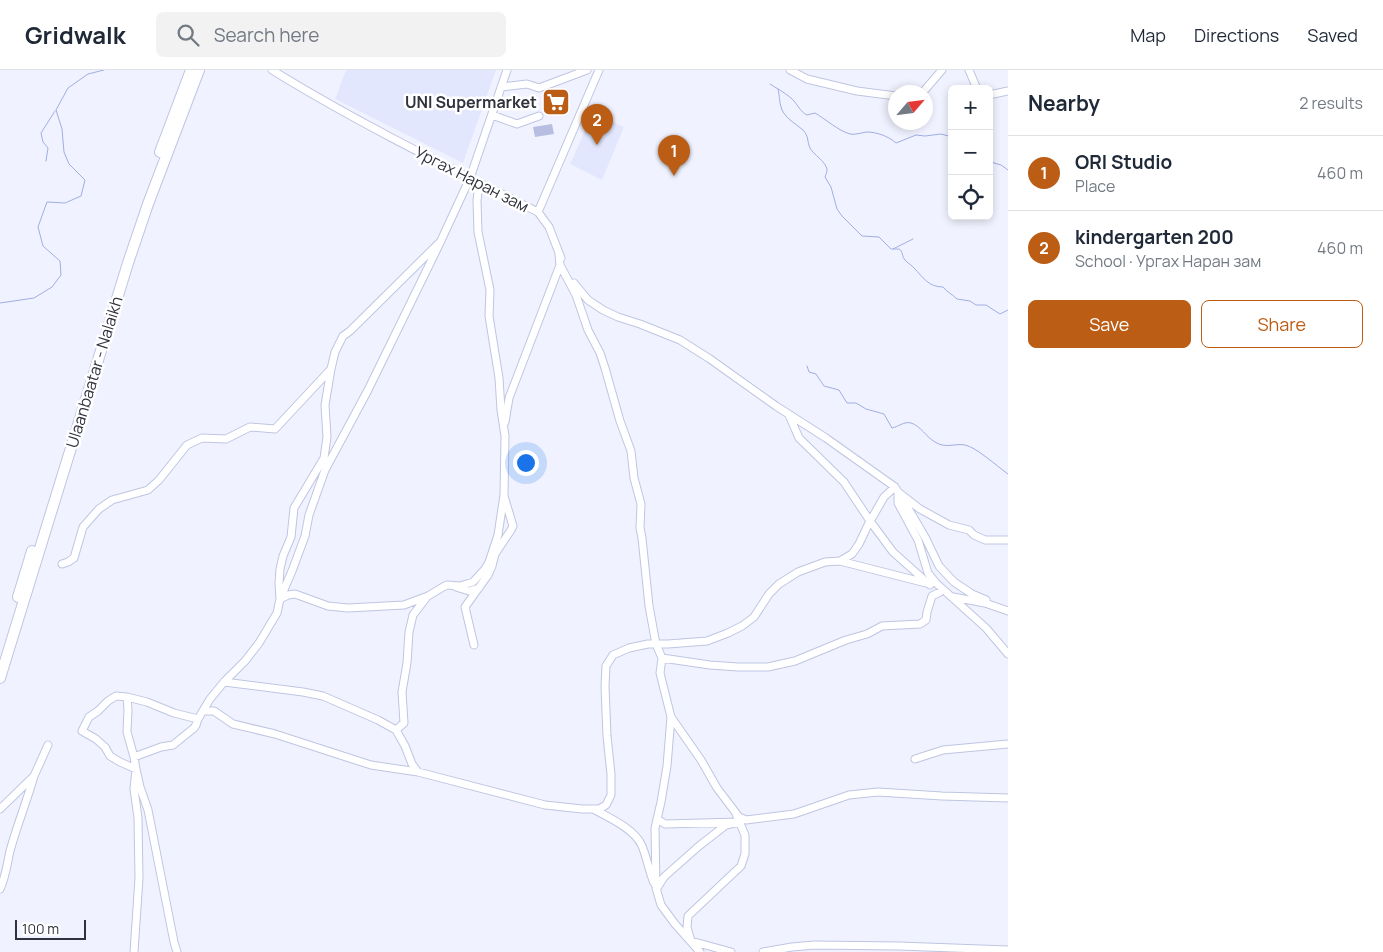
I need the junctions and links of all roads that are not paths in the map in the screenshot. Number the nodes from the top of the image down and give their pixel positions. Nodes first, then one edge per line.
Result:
1 (191, 70) edge
2 (199, 70) edge
3 (272, 70) edge
4 (507, 70) edge
5 (587, 70) edge
6 (599, 70) edge
7 (790, 70) edge
8 (942, 70) edge
9 (969, 70) edge
10 (929, 85) edge
11 (975, 85) edge
12 (501, 87) junction
13 (1008, 91) edge
14 (888, 95) edge
15 (993, 95) edge
16 (492, 115) junction
17 (539, 116) dead end
18 (470, 178) junction
19 (479, 182) junction
20 (538, 212) junction
21 (441, 240) junction
22 (559, 255) junction
23 (560, 264) junction
24 (332, 370) junction
25 (789, 414) junction
26 (504, 427) junction
27 (896, 489) junction
28 (504, 495) junction
29 (870, 521) junction
30 (1008, 540) edge
31 (840, 561) junction
32 (489, 562) junction
33 (62, 564) dead end
34 (930, 585) junction
35 (453, 586) junction
36 (479, 588) junction
37 (940, 592) junction
38 (428, 596) junction
39 (951, 597) junction
40 (280, 599) junction
41 (1005, 610) edge
42 (1008, 615) edge
43 (656, 644) junction
44 (474, 645) dead end
45 (1008, 654) edge
46 (0, 656) edge
47 (662, 658) junction
48 (0, 678) edge
49 (224, 682) junction
50 (127, 697) junction
51 (203, 711) junction
52 (671, 717) junction
53 (198, 719) junction
54 (396, 730) junction
55 (1008, 744) edge
56 (48, 745) dead end
57 (134, 757) junction
58 (915, 758) dead end
59 (136, 769) junction
60 (418, 772) junction
61 (34, 776) junction
62 (1008, 798) edge
63 (0, 809) edge
64 (592, 809) junction
65 (735, 811) junction
66 (657, 819) junction
67 (739, 822) junction
68 (0, 888) edge
69 (656, 888) junction
70 (691, 941) junction
71 (904, 946) junction
72 (800, 949) edge
73 (975, 950) edge
74 (1005, 950) edge
75 (134, 952) edge
76 (177, 952) edge
77 (700, 952) edge
78 (731, 952) edge
79 (763, 952) edge
80 (913, 952) edge

1 - 46 highway, Ulaanbaatar - Nalaikh
2 - 48 highway, Ulaanbaatar - Nalaikh
3 - 18 street, Ургах Наран зам
4 - 12 street
5 - 12 street
6 - 20 street, Ургах Наран зам
7 - 14 street
8 - 10 street
9 - 11 street
12 - 16 street
13 - 15 street
16 - 17 street
16 - 18 street
18 - 19 street, Ургах Наран зам
18 - 21 street
19 - 20 street, Ургах Наран зам
19 - 26 street
20 - 22 street
21 - 24 street
21 - 40 street
22 - 23 street
22 - 25 street
23 - 26 street
23 - 43 street
24 - 33 street
24 - 40 street
25 - 27 street
25 - 29 street
26 - 28 street
27 - 29 street
27 - 30 street
27 - 39 street
27 - 41 street
28 - 32 street
28 - 36 street
29 - 31 street
29 - 34 street
31 - 34 street
31 - 43 street
32 - 35 street
32 - 36 street
34 - 37 street
35 - 36 street
35 - 38 street
36 - 44 street
37 - 39 street
37 - 47 street
38 - 40 street
38 - 54 street
39 - 41 street
39 - 45 street
40 - 49 street
41 - 42 street
43 - 47 street
43 - 64 street
47 - 52 street
49 - 51 street
49 - 54 street
50 - 53 street
50 - 57 street
50 - 59 street
51 - 53 street
51 - 60 street
52 - 65 street
52 - 66 street
53 - 57 street
54 - 60 street
55 - 58 street
56 - 61 street
57 - 59 street
59 - 75 street
59 - 76 street
60 - 64 street
61 - 63 street
61 - 68 street
62 - 65 street
64 - 69 street
65 - 67 street
66 - 67 street
66 - 69 street
67 - 69 street
67 - 70 street
69 - 70 street
70 - 77 street
70 - 78 street
71 - 72 street
71 - 73 street
71 - 80 street
72 - 79 street
73 - 74 street

